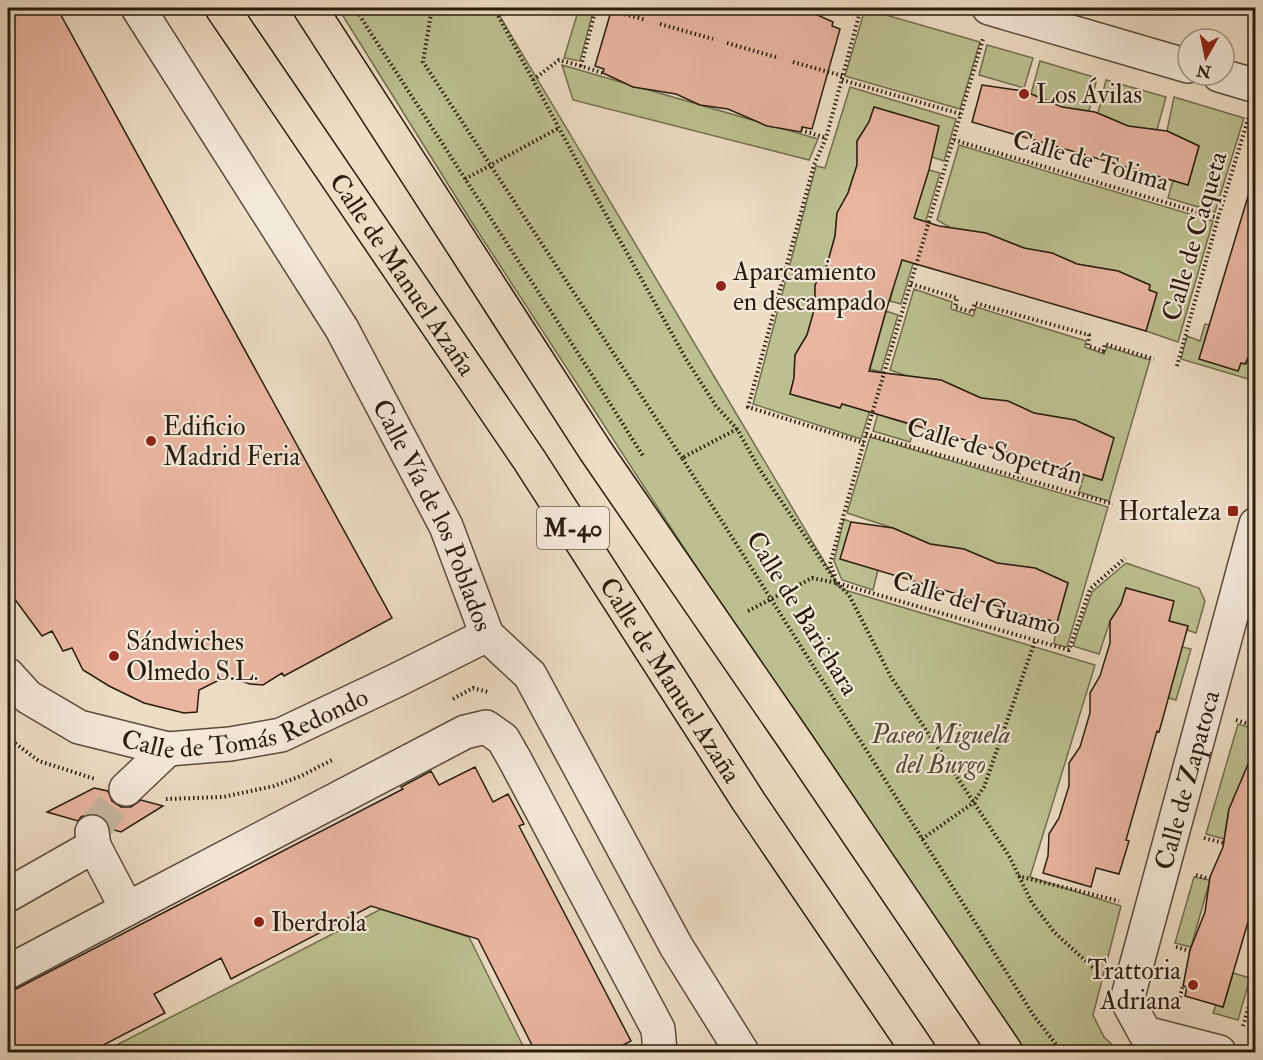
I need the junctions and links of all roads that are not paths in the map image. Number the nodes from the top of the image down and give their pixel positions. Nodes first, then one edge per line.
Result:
1 (138, 8) edge
2 (222, 8) edge
3 (310, 8) edge
4 (1031, 13) edge
5 (986, 23) edge
6 (1176, 62) edge
7 (1234, 87) edge
8 (1252, 101) edge
9 (1256, 524) edge
10 (487, 635) junction
11 (8, 675) edge
12 (168, 749) junction
13 (126, 789) tunnel mouth
14 (8, 894) edge
15 (127, 909) junction
16 (8, 972) edge
17 (660, 1053) edge
18 (742, 1053) edge
19 (919, 1053) edge
20 (1006, 1053) edge
21 (1219, 1053) edge

1 - 10 street, Calle Vía de los Poblados
2 - 19 highway, Calle de Manuel Azaña / M-40
3 - 20 highway, M-40
4 - 5 street
4 - 6 street
7 - 8 street
9 - 21 street, Calle de Zapatoca
10 - 12 street, Calle de Tomás Redondo
10 - 18 street, Calle Vía de los Poblados
11 - 12 street, Calle de Tomás Redondo
12 - 13 street
14 - 15 street
15 - 16 street
15 - 17 street

